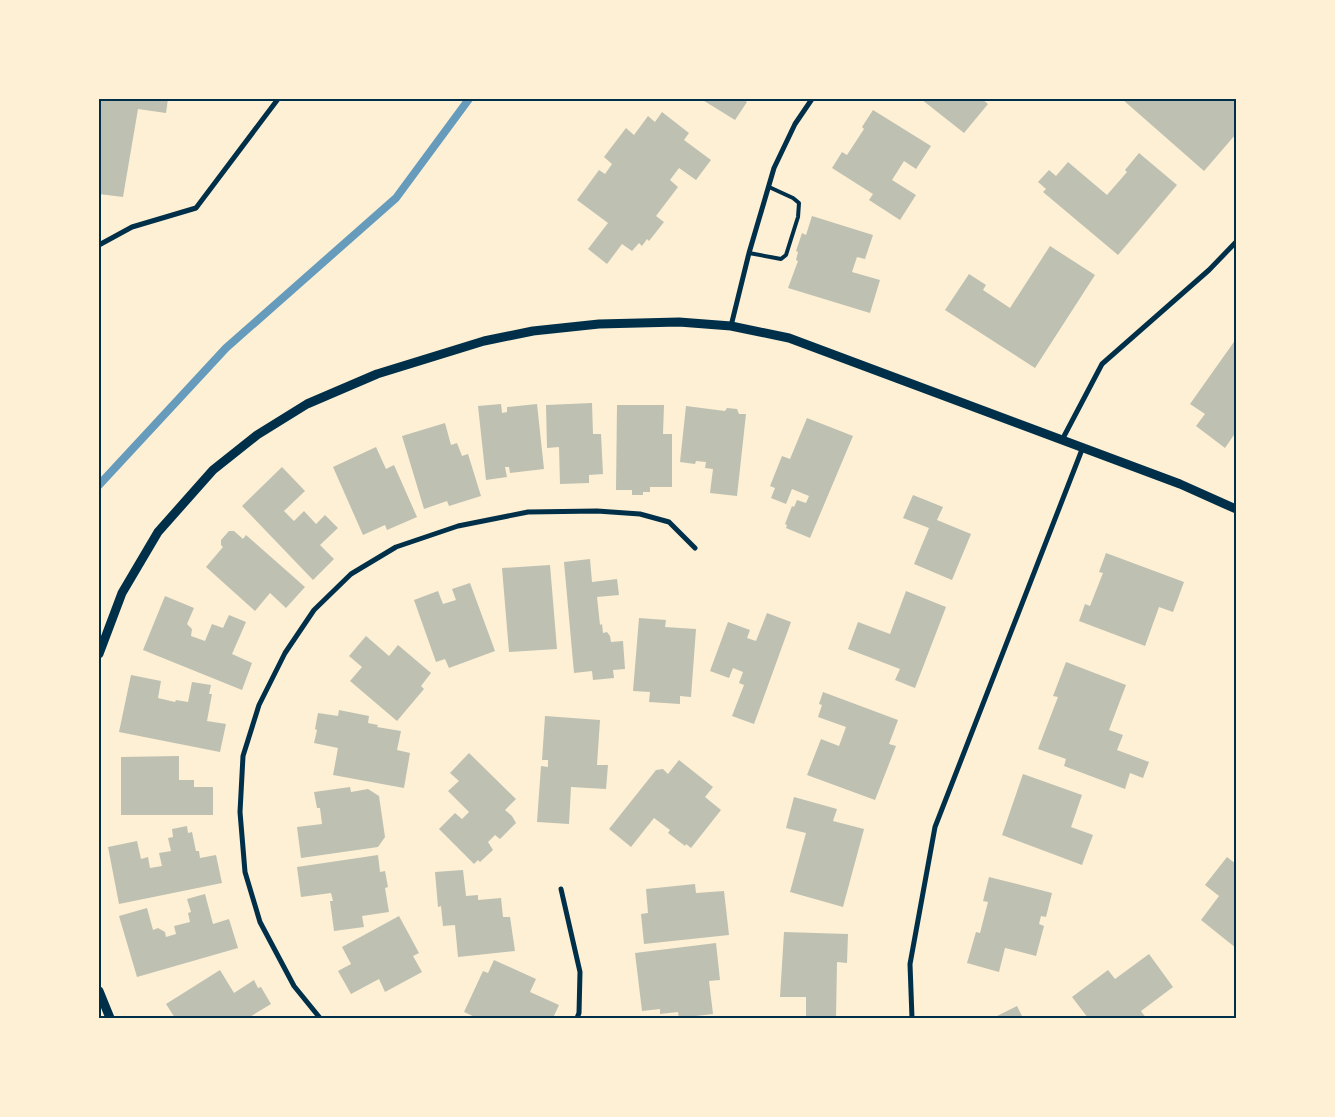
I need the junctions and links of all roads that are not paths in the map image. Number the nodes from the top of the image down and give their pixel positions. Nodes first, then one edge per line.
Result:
1 (278, 99) edge
2 (812, 99) edge
3 (769, 187) junction
4 (1236, 242) edge
5 (99, 245) edge
6 (749, 253) junction
7 (731, 326) junction
8 (1062, 440) junction
9 (1083, 447) junction
10 (1236, 509) edge
11 (695, 548) dead end
12 (99, 654) edge
13 (561, 888) dead end
14 (99, 991) edge
15 (110, 1018) edge
16 (320, 1018) edge
17 (577, 1018) edge
18 (912, 1018) edge

1 - 5 street
2 - 3 street
3 - 6 street
3 - 6 lane
4 - 8 street
6 - 7 street
7 - 8 street
7 - 12 street
8 - 9 street
9 - 10 street
9 - 18 street
11 - 16 street
13 - 17 street
14 - 15 street

